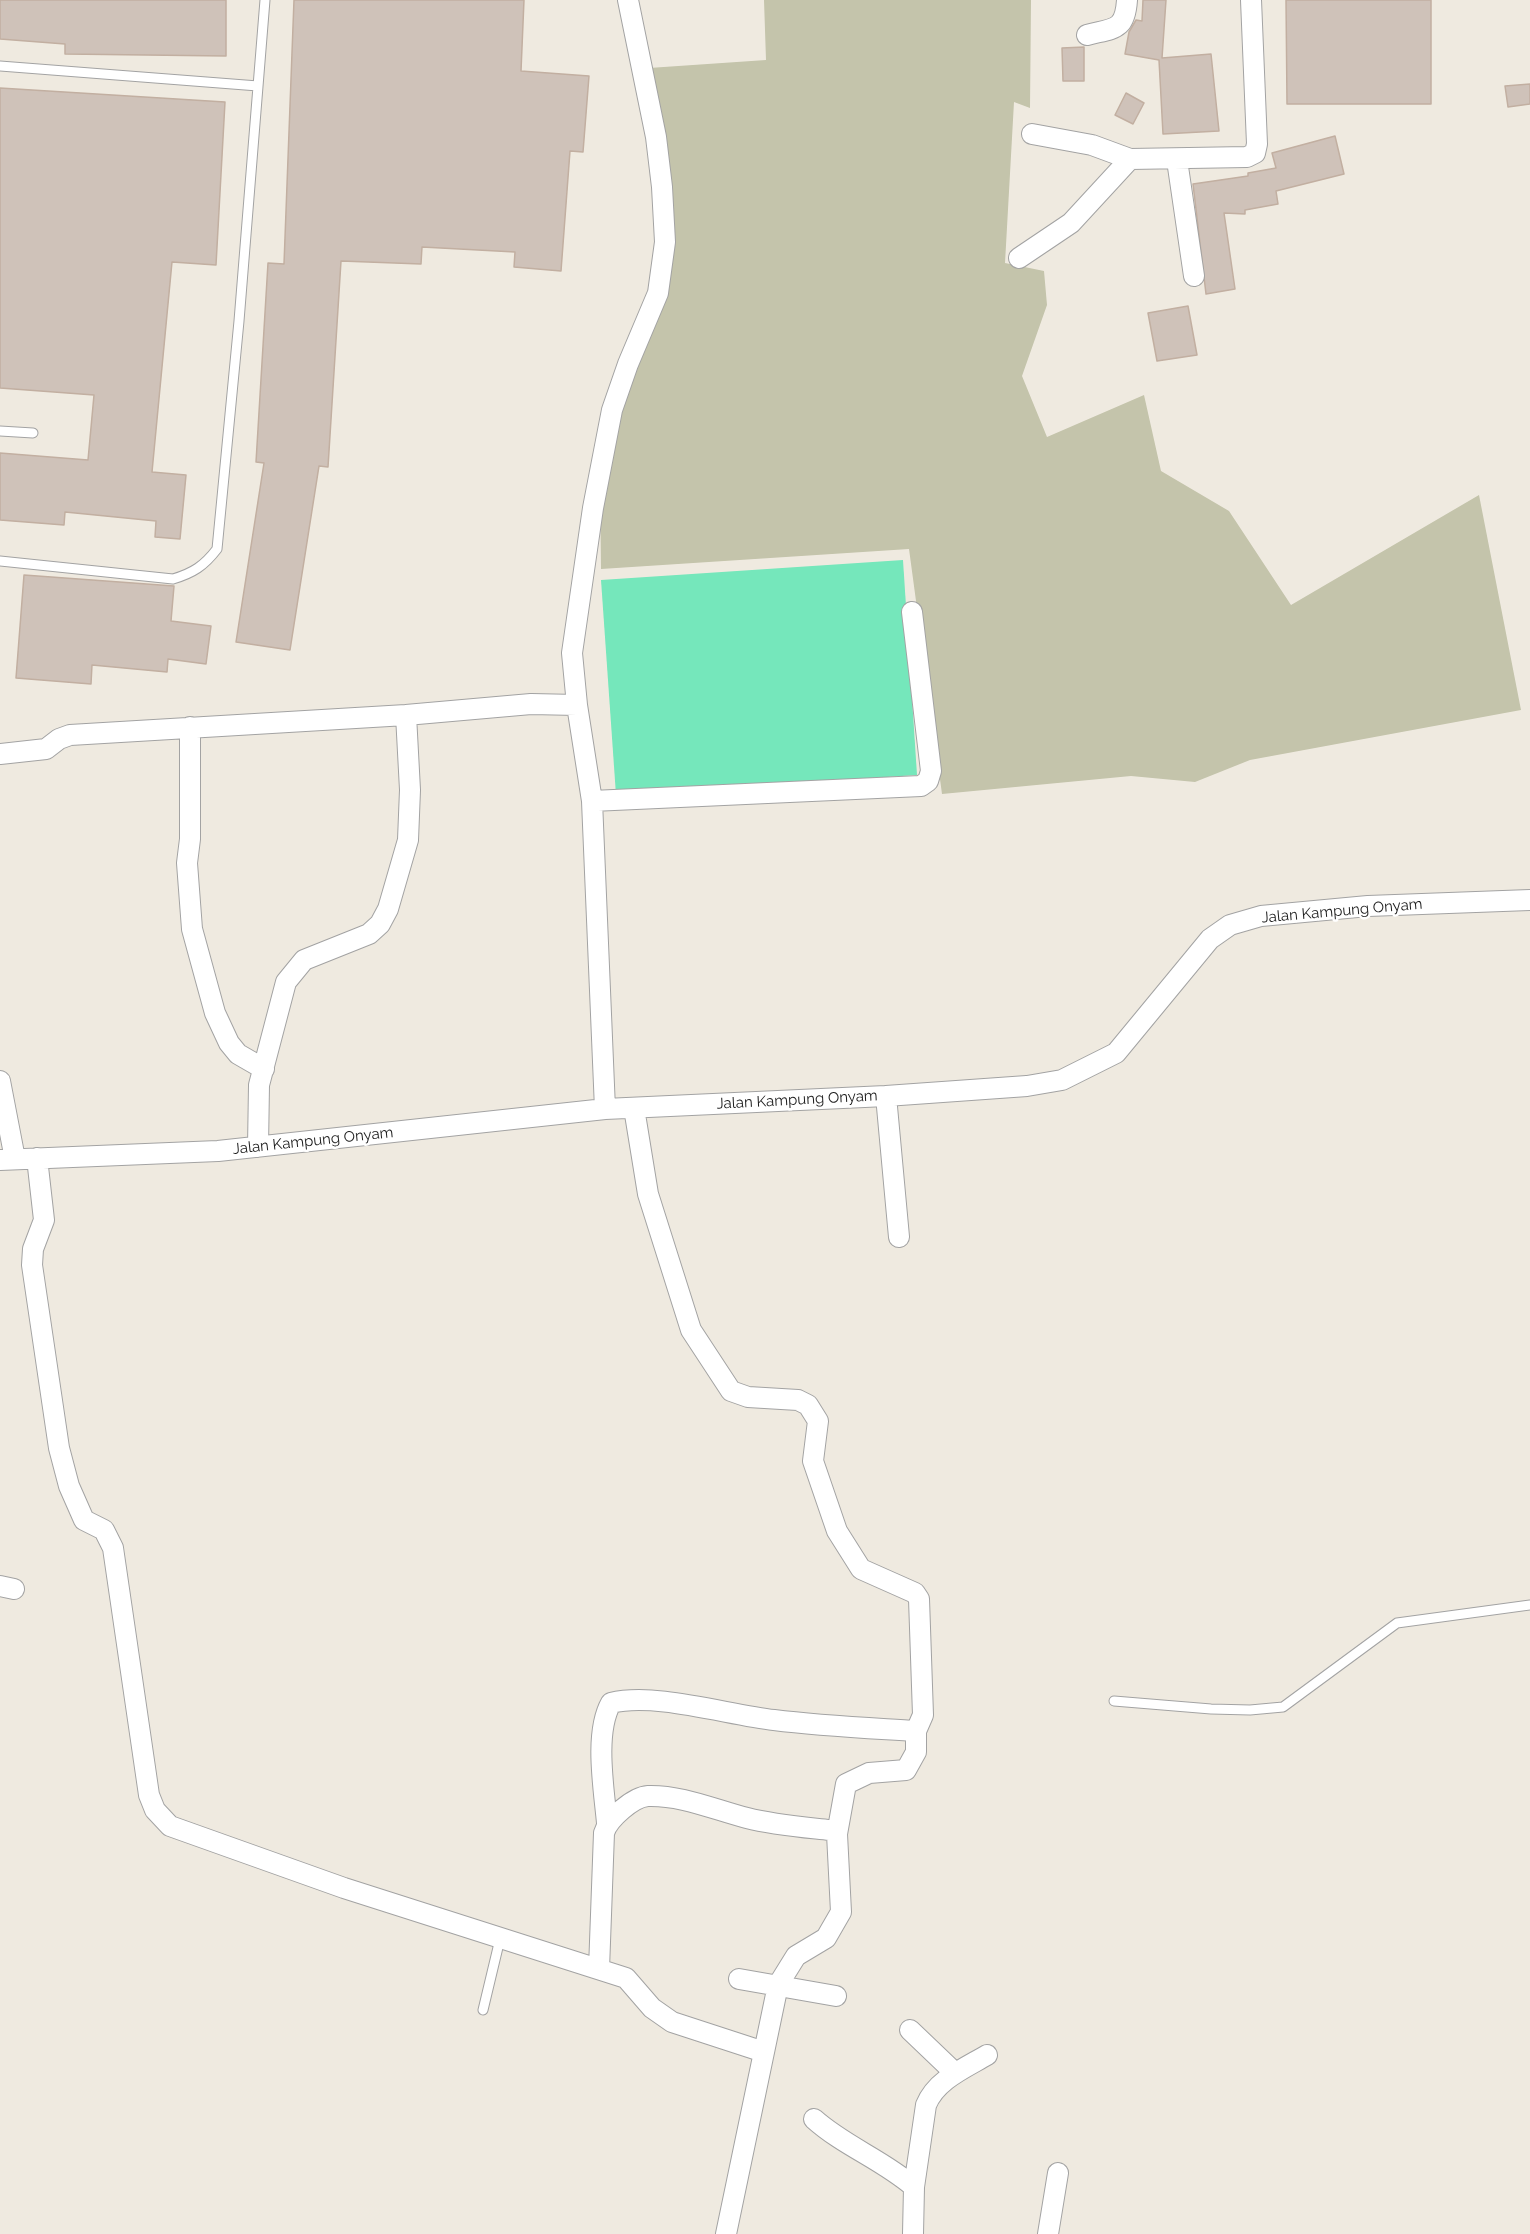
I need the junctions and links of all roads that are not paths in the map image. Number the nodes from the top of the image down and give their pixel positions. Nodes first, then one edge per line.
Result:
1 (265, 0) edge
2 (628, 0) edge
3 (1127, 0) edge
4 (1251, 0) edge
5 (1087, 35) dead end
6 (0, 66) edge
7 (258, 86) junction
8 (1032, 134) dead end
9 (1130, 159) junction
10 (1177, 160) junction
11 (1019, 258) dead end
12 (1194, 276) dead end
13 (0, 430) edge
14 (33, 433) dead end
15 (0, 561) edge
16 (912, 612) dead end
17 (577, 705) junction
18 (406, 715) junction
19 (190, 727) junction
20 (0, 754) edge
21 (592, 801) junction
22 (1530, 900) edge
23 (264, 1069) junction
24 (0, 1081) edge
25 (886, 1096) junction
26 (634, 1108) junction
27 (605, 1109) junction
28 (258, 1147) junction
29 (37, 1158) junction
30 (8, 1160) edge
31 (899, 1237) dead end
32 (1530, 1605) edge
33 (1114, 1701) dead end
34 (916, 1731) junction
35 (607, 1823) junction
36 (837, 1834) junction
37 (500, 1939) junction
38 (600, 1969) junction
39 (738, 1979) dead end
40 (778, 1985) junction
41 (836, 1996) dead end
42 (483, 2010) dead end
43 (910, 2030) dead end
44 (764, 2052) junction
45 (987, 2055) dead end
46 (955, 2073) junction
47 (814, 2119) dead end
48 (1059, 2173) dead end
49 (914, 2187) junction
50 (726, 2234) edge
51 (913, 2234) edge
52 (1048, 2234) edge

1 - 7 lane
2 - 17 street
3 - 5 street
4 - 10 street
6 - 7 lane
7 - 15 lane
8 - 9 street
9 - 10 street
9 - 11 street
10 - 12 street
13 - 14 lane
16 - 21 street
17 - 18 street
17 - 21 street
18 - 19 street
18 - 23 street
19 - 20 street
19 - 23 street
21 - 27 street
22 - 25 street, Jalan Kampung Onyam
23 - 28 street
24 - 30 street
25 - 26 street, Jalan Kampung Onyam
25 - 31 street
26 - 27 street, Jalan Kampung Onyam
26 - 34 street
27 - 28 street, Jalan Kampung Onyam
28 - 29 street, Jalan Kampung Onyam
29 - 30 street, Jalan Kampung Onyam
29 - 37 street
32 - 33 lane
34 - 35 street
34 - 36 street
35 - 36 street
35 - 38 street
36 - 40 street
37 - 38 street
37 - 42 lane
38 - 44 street
39 - 40 street
40 - 41 street
40 - 44 street
43 - 46 street
44 - 50 street
45 - 46 street
46 - 49 street
47 - 49 street
48 - 52 street
49 - 51 street

